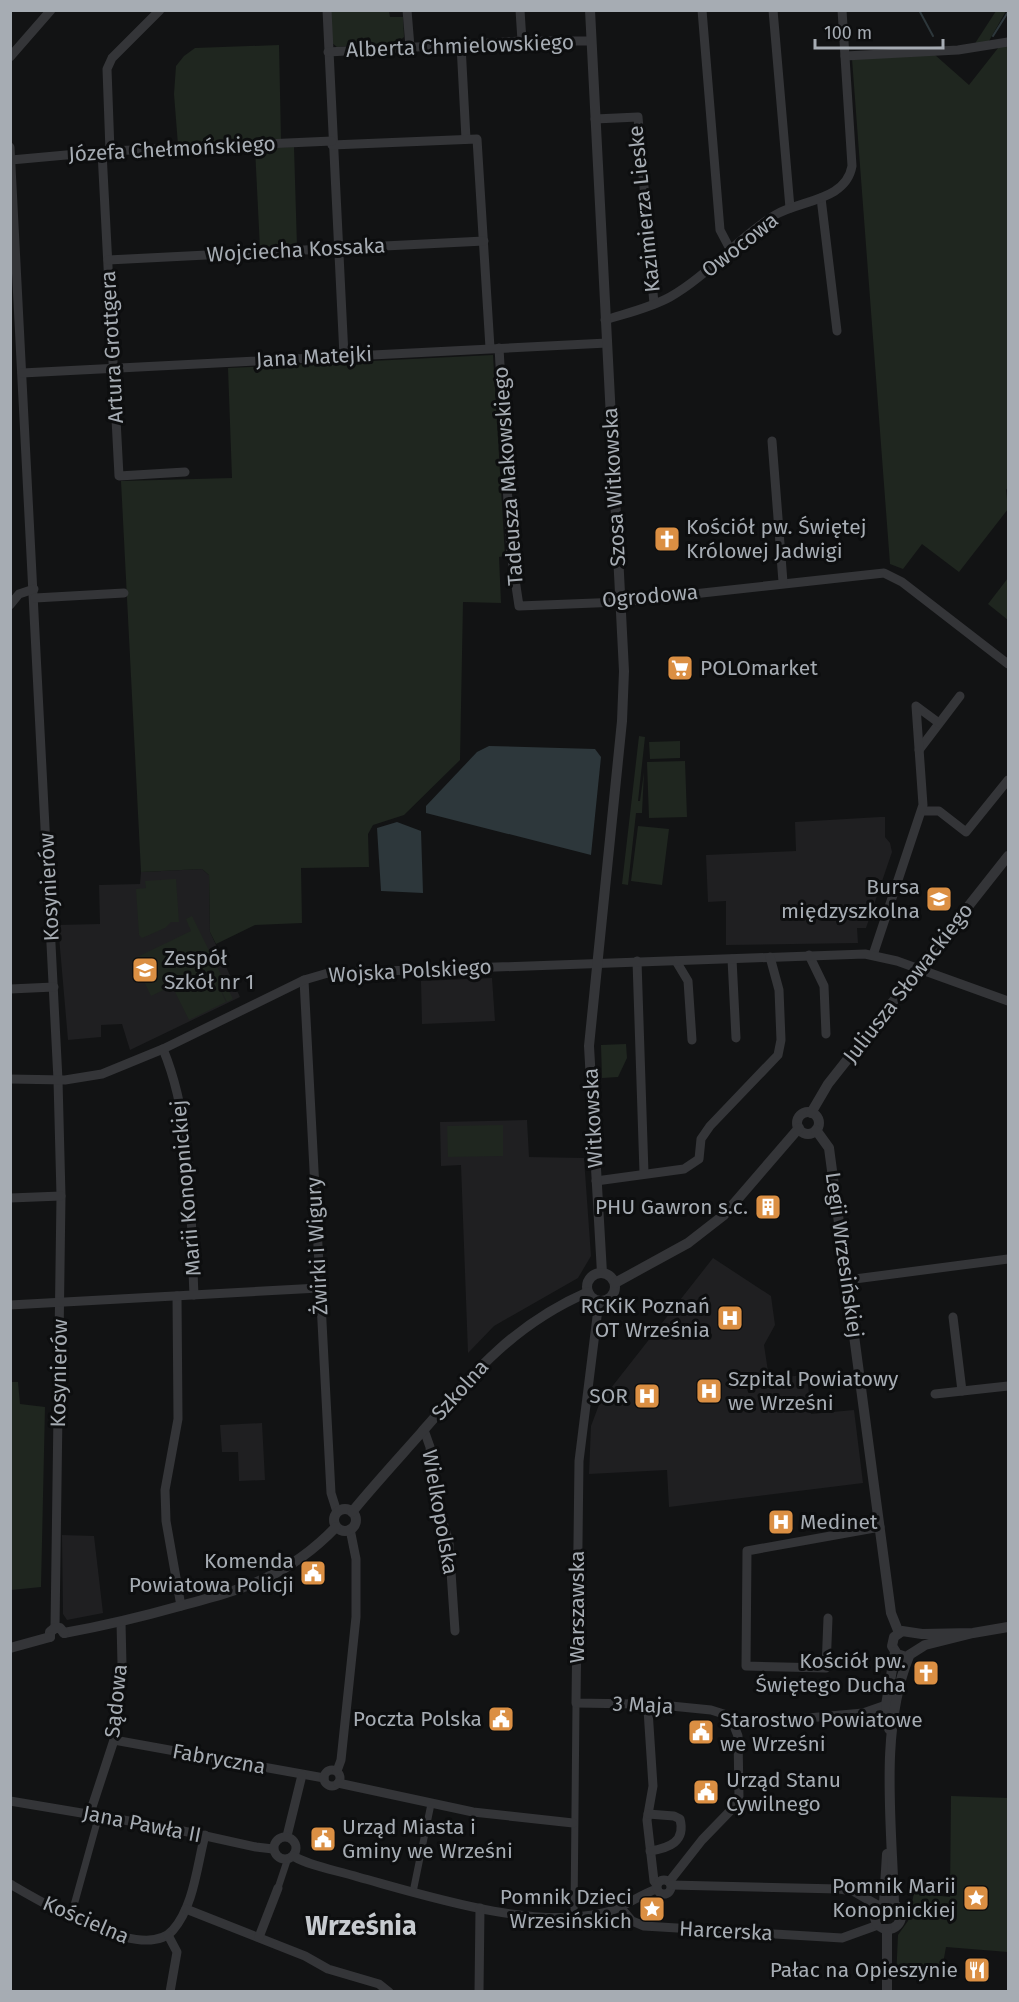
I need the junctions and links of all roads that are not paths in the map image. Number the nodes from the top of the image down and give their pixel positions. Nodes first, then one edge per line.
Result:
1 (51, 10) edge
2 (160, 10) edge
3 (327, 10) edge
4 (407, 10) edge
5 (520, 10) edge
6 (590, 10) edge
7 (702, 10) edge
8 (773, 10) edge
9 (842, 10) edge
10 (522, 41) junction
11 (591, 41) junction
12 (1008, 42) edge
13 (461, 45) junction
14 (410, 47) junction
15 (328, 52) junction
16 (846, 56) junction
17 (10, 57) edge
18 (595, 119) junction
19 (466, 139) junction
20 (477, 139) joint
21 (332, 143) junction
22 (10, 147) edge
23 (106, 152) junction
24 (11, 160) edge
25 (821, 198) junction
26 (790, 208) junction
27 (484, 240) junction
28 (338, 248) junction
29 (730, 249) junction
30 (108, 260) junction
31 (654, 304) junction
32 (605, 320) junction
33 (837, 331) dead end
34 (15, 339) edge
35 (607, 343) junction
36 (494, 348) junction
37 (344, 356) junction
38 (113, 368) junction
39 (22, 373) junction
40 (772, 441) dead end
41 (185, 472) dead end
42 (783, 582) junction
43 (124, 592) dead end
44 (34, 593) junction
45 (620, 602) junction
46 (517, 605) joint
47 (10, 606) edge
48 (1008, 664) edge
49 (960, 696) dead end
50 (939, 723) junction
51 (918, 750) junction
52 (1008, 780) edge
53 (922, 811) junction
54 (1008, 856) edge
55 (809, 955) junction
56 (873, 955) junction
57 (770, 957) junction
58 (732, 959) junction
59 (676, 961) junction
60 (638, 962) junction
61 (597, 963) junction
62 (919, 969) junction
63 (304, 980) junction
64 (54, 987) junction
65 (10, 989) edge
66 (1008, 1001) edge
67 (826, 1034) dead end
68 (736, 1038) dead end
69 (692, 1040) dead end
70 (163, 1049) junction
71 (10, 1079) edge
72 (58, 1080) junction
73 (811, 1113) junction
74 (799, 1128) junction
75 (816, 1130) junction
76 (644, 1173) junction
77 (596, 1181) junction
78 (61, 1196) junction
79 (10, 1198) edge
80 (1008, 1259) edge
81 (602, 1273) junction
82 (847, 1280) junction
83 (615, 1283) junction
84 (320, 1288) junction
85 (588, 1292) junction
86 (194, 1295) junction
87 (177, 1296) junction
88 (599, 1301) junction
89 (60, 1303) junction
90 (10, 1305) edge
91 (953, 1317) dead end
92 (1008, 1386) edge
93 (962, 1391) junction
94 (935, 1394) dead end
95 (424, 1430) junction
96 (337, 1512) junction
97 (352, 1512) junction
98 (336, 1527) junction
99 (880, 1527) junction
100 (350, 1529) junction
101 (181, 1606) junction
102 (828, 1618) dead end
103 (121, 1622) junction
104 (1008, 1627) edge
105 (455, 1631) dead end
106 (899, 1632) junction
107 (56, 1633) junction
108 (911, 1633) junction
109 (973, 1633) junction
110 (10, 1648) edge
111 (895, 1652) junction
112 (913, 1653) junction
113 (576, 1703) junction
114 (886, 1705) junction
115 (648, 1710) junction
116 (731, 1718) junction
117 (114, 1740) junction
118 (892, 1742) junction
119 (337, 1772) junction
120 (302, 1775) junction
121 (324, 1778) junction
122 (338, 1783) junction
123 (10, 1801) edge
124 (431, 1804) junction
125 (94, 1814) junction
126 (648, 1814) junction
127 (573, 1823) junction
128 (205, 1835) junction
129 (287, 1836) junction
130 (273, 1849) junction
131 (650, 1851) junction
132 (290, 1857) junction
133 (10, 1884) edge
134 (670, 1884) junction
135 (657, 1887) junction
136 (278, 1888) joint
137 (413, 1892) junction
138 (886, 1905) junction
139 (620, 1907) junction
140 (480, 1908) junction
141 (186, 1909) junction
142 (72, 1916) junction
143 (574, 1916) junction
144 (883, 1927) junction
145 (168, 1935) junction
146 (259, 1937) junction
147 (170, 1992) edge
148 (388, 1992) edge
149 (479, 1992) edge
150 (887, 1992) edge

1 - 17 street
2 - 23 street, Artura Grottgera
3 - 15 street
4 - 14 street
5 - 10 street
6 - 11 street, Szosa Witkowska
7 - 29 street
8 - 26 street
9 - 16 street
10 - 11 street, Alberta Chmielowskiego
10 - 13 street, Alberta Chmielowskiego
11 - 18 street, Szosa Witkowska
12 - 16 street
13 - 14 street, Alberta Chmielowskiego
13 - 19 street
14 - 15 street, Alberta Chmielowskiego
15 - 21 street
16 - 25 street, Owocowa
18 - 31 street, Kazimierza Lieske
18 - 32 street, Szosa Witkowska
19 - 20 street, Józefa Chełmońskiego
19 - 21 street, Józefa Chełmońskiego
20 - 27 street, Tadeusza Makowskiego
21 - 23 street, Józefa Chełmońskiego
21 - 28 street
22 - 24 street, Kosynierów
23 - 24 street, Józefa Chełmońskiego
23 - 30 street, Artura Grottgera
24 - 34 street, Kosynierów
25 - 26 street, Owocowa
25 - 33 street
26 - 29 street, Owocowa
27 - 28 street, Wojciecha Kossaka
27 - 36 street, Tadeusza Makowskiego
28 - 30 street, Wojciecha Kossaka
28 - 37 street
29 - 31 street, Owocowa
30 - 38 street, Artura Grottgera
31 - 32 street, Owocowa
32 - 35 street, Szosa Witkowska
34 - 39 street, Kosynierów
35 - 36 street, Jana Matejki
35 - 45 street, Szosa Witkowska
36 - 37 street, Jana Matejki
36 - 46 street, Tadeusza Makowskiego
37 - 38 street, Jana Matejki
38 - 39 street, Jana Matejki
38 - 41 street, Artura Grottgera
39 - 44 street, Kosynierów
40 - 42 street
42 - 45 street, Ogrodowa
42 - 48 street, Ogrodowa
43 - 44 street
44 - 47 street
44 - 64 street, Kosynierów
45 - 46 street, Ogrodowa
45 - 61 street, Szosa Witkowska
49 - 50 street
50 - 51 street
50 - 51 street
51 - 53 street
52 - 53 street
53 - 56 street
54 - 62 street, Juliusza Słowackiego
55 - 56 street, Wojska Polskiego
55 - 57 street, Wojska Polskiego
55 - 67 street
56 - 62 street, Wojska Polskiego
57 - 58 street, Wojska Polskiego
57 - 76 street
58 - 59 street, Wojska Polskiego
58 - 68 street
59 - 60 street, Wojska Polskiego
59 - 69 street
60 - 61 street, Wojska Polskiego
60 - 76 street
61 - 63 street, Wojska Polskiego
61 - 77 street, Witkowska
62 - 66 street, Wojska Polskiego
62 - 73 street, Juliusza Słowackiego
63 - 70 street, Wojska Polskiego
63 - 84 street, Żwirki i Wigury
64 - 65 street
64 - 72 street, Kosynierów
70 - 72 street, Wojska Polskiego
70 - 86 street, Marii Konopnickiej
71 - 72 street, Wojska Polskiego
72 - 78 street, Kosynierów
73 - 74 street
73 - 75 street
74 - 75 street
74 - 83 street
75 - 82 street, Legii Wrzesińskiej
76 - 77 street
77 - 81 street, Witkowska
78 - 79 street
78 - 89 street, Kosynierów
80 - 82 street
81 - 83 street
81 - 85 street
82 - 99 street, Legii Wrzesińskiej
83 - 88 street
84 - 86 street
84 - 96 street, Żwirki i Wigury
85 - 88 street
85 - 95 street, Szkolna
86 - 87 street
87 - 89 street
87 - 101 street, Marii Konopnickiej
88 - 113 street, Warszawska
89 - 90 street
89 - 107 street, Kosynierów
91 - 93 street
92 - 93 street
93 - 94 street
95 - 97 street, Szkolna
95 - 105 street, Wielkopolska
96 - 97 street
96 - 98 street
97 - 100 street
98 - 100 street
98 - 101 street
99 - 102 street
99 - 106 street, Legii Wrzesińskiej
100 - 119 street
101 - 103 street
103 - 107 street
103 - 117 street, Sądowa
104 - 109 street
106 - 108 street
106 - 111 street
107 - 110 street
108 - 109 street
108 - 112 street
109 - 112 street
111 - 112 street
111 - 114 street
112 - 118 street
113 - 115 street, 3 Maja
113 - 127 street, Warszawska
114 - 116 street, 3 Maja
114 - 118 street
115 - 116 street, 3 Maja
115 - 126 street
116 - 134 street
117 - 120 street, Fabryczna
117 - 125 street, Sądowa
118 - 138 street
119 - 121 street
119 - 122 street
120 - 121 street, Fabryczna
120 - 129 street
121 - 122 street
122 - 124 street
123 - 125 street, Jana Pawła II
124 - 127 street
124 - 137 street
125 - 128 street, Jana Pawła II
125 - 142 street
126 - 131 street
126 - 131 street
127 - 143 street, Warszawska
128 - 130 street, Jana Pawła II
128 - 141 street
129 - 130 street
129 - 132 street
130 - 132 street
131 - 135 street
132 - 136 street
132 - 137 street
133 - 142 street, Kościelna
134 - 135 street, Harcerska
134 - 138 street, Harcerska
135 - 139 street
136 - 146 street
137 - 140 street
138 - 144 street
138 - 144 street
139 - 143 street
139 - 144 street, Harcerska
140 - 143 street
140 - 149 street
141 - 145 street
141 - 146 street
142 - 145 street, Kościelna
144 - 150 street
145 - 147 street
146 - 148 street

